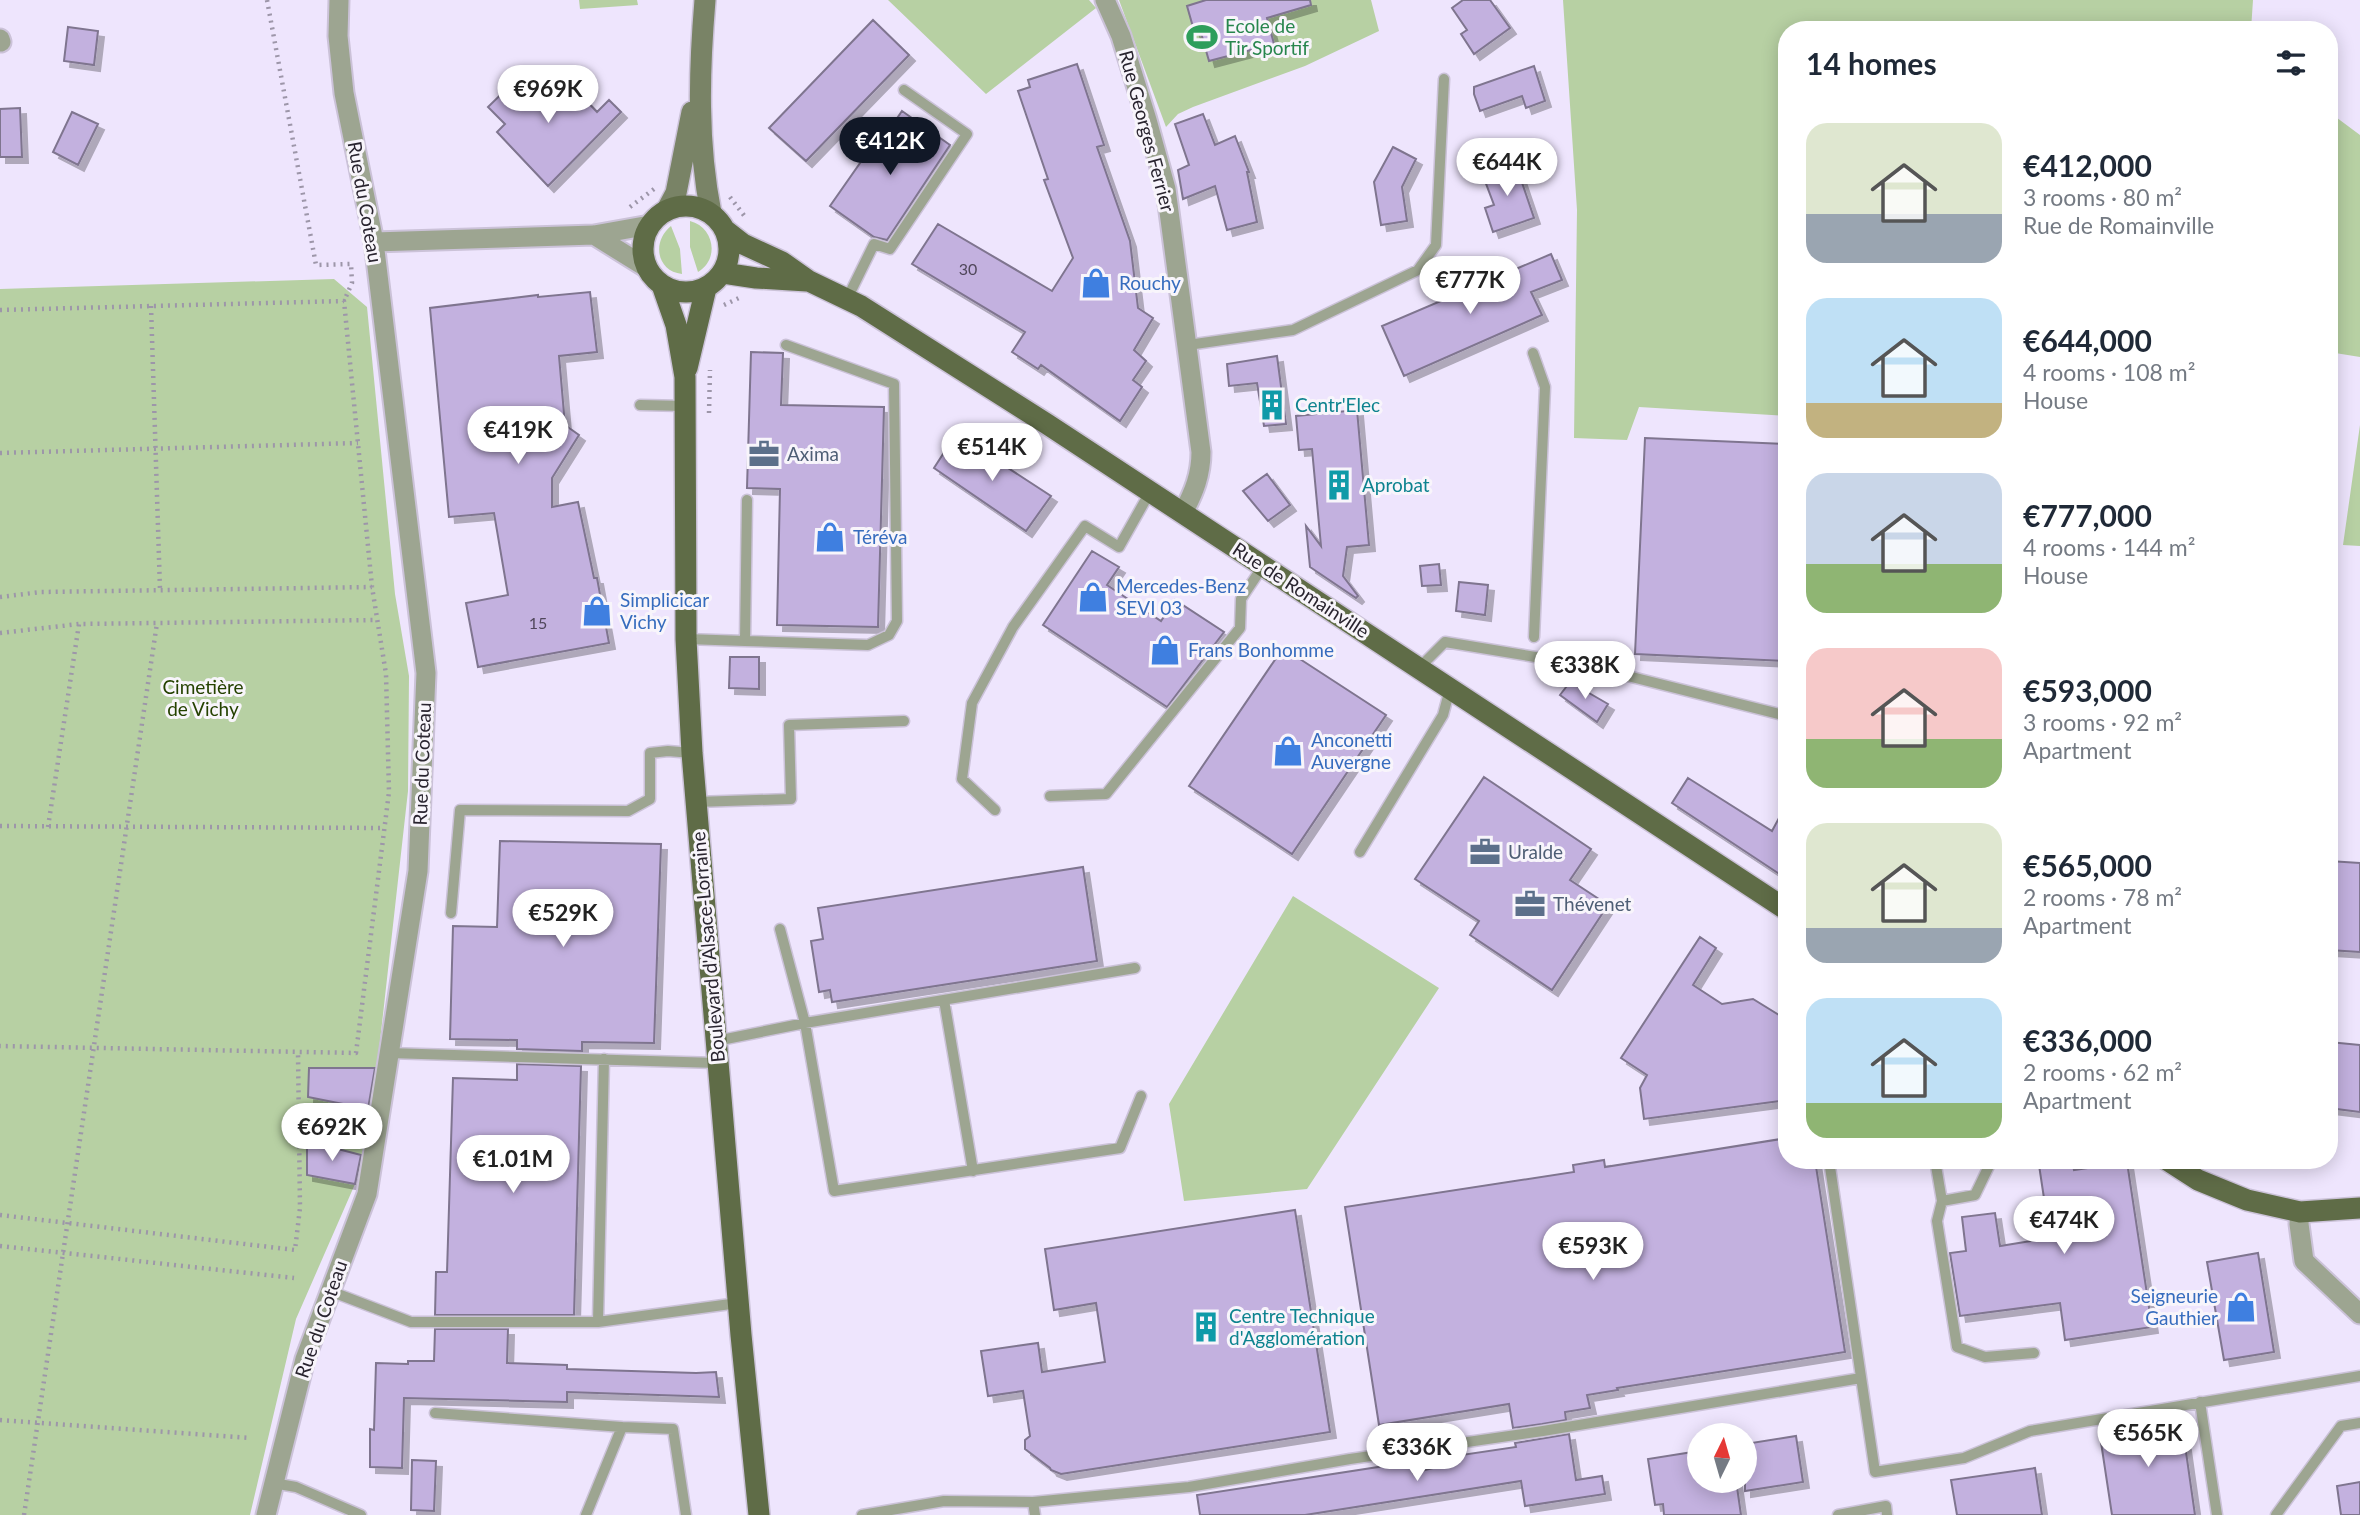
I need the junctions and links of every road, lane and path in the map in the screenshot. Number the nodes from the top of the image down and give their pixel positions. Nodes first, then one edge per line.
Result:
1 (267, 0) edge
2 (338, 0) edge
3 (705, 0) edge
4 (1105, 0) edge
5 (700, 69) junction
6 (1444, 79) dead end
7 (905, 90) dead end
8 (660, 179) dead end
9 (627, 209) dead end
10 (667, 210) junction
11 (711, 213) junction
12 (650, 225) junction
13 (725, 230) junction
14 (594, 235) junction
15 (374, 242) junction
16 (647, 268) junction
17 (723, 273) junction
18 (809, 281) junction
19 (662, 285) junction
20 (706, 288) junction
21 (847, 299) junction
22 (344, 301) junction
23 (151, 306) junction
24 (0, 310) edge
25 (786, 345) dead end
26 (1188, 345) junction
27 (1533, 353) dead end
28 (685, 377) junction
29 (640, 405) dead end
30 (685, 405) junction
31 (358, 443) junction
32 (155, 449) junction
33 (0, 453) edge
34 (1150, 491) junction
35 (747, 500) dead end
36 (1182, 513) junction
37 (1264, 566) junction
38 (372, 587) junction
39 (160, 590) junction
40 (0, 597) edge
41 (377, 620) junction
42 (157, 623) junction
43 (79, 624) junction
44 (0, 633) edge
45 (1534, 636) dead end
46 (686, 639) junction
47 (745, 641) junction
48 (1419, 668) junction
49 (1450, 688) junction
50 (1778, 714) edge
51 (904, 721) dead end
52 (692, 752) junction
53 (1050, 796) dead end
54 (696, 802) junction
55 (995, 810) dead end
56 (0, 826) edge
57 (48, 827) junction
58 (126, 827) junction
59 (384, 828) junction
60 (1360, 852) dead end
61 (1778, 903) edge
62 (451, 913) dead end
63 (780, 929) dead end
64 (1135, 968) dead end
65 (944, 1000) junction
66 (805, 1023) junction
67 (0, 1046) edge
68 (93, 1048) junction
69 (298, 1052) junction
70 (717, 1052) junction
71 (389, 1053) junction
72 (604, 1059) junction
73 (1141, 1096) dead end
74 (1830, 1169) edge
75 (1937, 1169) edge
76 (1988, 1169) edge
77 (2185, 1169) edge
78 (973, 1171) junction
79 (1942, 1201) junction
80 (2360, 1208) edge
81 (2300, 1212) junction
82 (0, 1215) edge
83 (67, 1223) junction
84 (0, 1246) edge
85 (63, 1252) junction
86 (294, 1278) dead end
87 (330, 1291) junction
88 (738, 1303) junction
89 (2360, 1314) edge
90 (598, 1322) junction
91 (2034, 1353) dead end
92 (2360, 1376) edge
93 (1861, 1378) junction
94 (2200, 1402) junction
95 (435, 1413) dead end
96 (0, 1420) edge
97 (37, 1423) junction
98 (2360, 1423) edge
99 (622, 1427) junction
100 (250, 1438) dead end
101 (274, 1483) junction
102 (1033, 1502) junction
103 (24, 1515) edge
104 (266, 1515) edge
105 (361, 1515) edge
106 (586, 1515) edge
107 (686, 1515) edge
108 (759, 1515) edge
109 (862, 1515) edge
110 (1035, 1515) edge
111 (1838, 1515) edge
112 (1887, 1515) edge
113 (2217, 1515) edge
114 (2276, 1515) edge

1 - 22 path
2 - 15 street, Rue du Coteau
3 - 5 street
4 - 26 street, Rue Georges Ferrier
5 - 10 street
5 - 11 street
6 - 26 lane
7 - 21 lane
8 - 9 path
10 - 11 main road
10 - 12 main road
11 - 13 main road
12 - 14 street
12 - 16 main road
13 - 17 main road
13 - 18 main road, Rue de Romainville
14 - 15 street
14 - 16 street
15 - 71 street, Rue du Coteau
16 - 19 main road
17 - 18 main road, Rue de Romainville
17 - 20 main road
18 - 21 main road, Rue de Romainville
19 - 20 main road
19 - 28 main road, Boulevard d'Alsace-Lorraine
20 - 28 main road, Boulevard d'Alsace-Lorraine
21 - 34 main road, Rue de Romainville
22 - 23 path
22 - 31 path
23 - 24 path
23 - 32 path
25 - 47 lane
26 - 36 street, Rue Georges Ferrier
27 - 45 lane
28 - 30 main road, Boulevard d'Alsace-Lorraine
29 - 30 lane
30 - 46 main road, Boulevard d'Alsace-Lorraine
31 - 32 path
31 - 38 path
32 - 33 path
32 - 39 path
34 - 36 main road, Rue de Romainville
34 - 55 lane
35 - 47 lane
36 - 37 main road, Rue de Romainville
37 - 48 main road, Rue de Romainville
37 - 53 lane
38 - 39 path
38 - 41 path
39 - 40 path
41 - 42 path
41 - 59 path
42 - 43 path
42 - 58 path
43 - 44 path
43 - 57 path
46 - 47 lane
46 - 52 main road, Boulevard d'Alsace-Lorraine
48 - 49 main road, Rue de Romainville
48 - 50 lane
49 - 60 lane
49 - 61 main road, Rue de Romainville
51 - 54 lane
52 - 54 main road, Boulevard d'Alsace-Lorraine
52 - 62 lane
54 - 70 main road, Boulevard d'Alsace-Lorraine
56 - 57 path
57 - 58 path
58 - 59 path
58 - 68 path
59 - 69 path
63 - 66 lane
64 - 65 lane
65 - 66 lane
65 - 78 lane
66 - 70 lane
66 - 78 lane
67 - 68 path
68 - 69 path
68 - 83 path
69 - 83 path
70 - 72 lane
70 - 88 main road, Boulevard d'Alsace-Lorraine
71 - 72 lane
71 - 87 street, Rue du Coteau
72 - 90 lane
73 - 78 lane
74 - 93 lane
75 - 79 lane
76 - 79 lane
77 - 81 main road
79 - 91 lane
80 - 81 main road
81 - 89 street
82 - 83 path
83 - 85 path
84 - 85 path
85 - 86 path
85 - 97 path
87 - 90 lane
87 - 101 street, Rue du Coteau
88 - 90 lane
88 - 108 main road, Boulevard d'Alsace-Lorraine
92 - 94 lane
93 - 94 lane
93 - 102 lane
94 - 113 lane
95 - 99 lane
96 - 97 path
97 - 100 path
97 - 103 path
98 - 114 lane
99 - 106 lane
99 - 107 lane
101 - 104 street, Rue du Coteau
101 - 105 lane
102 - 109 lane
102 - 110 lane
111 - 112 lane

